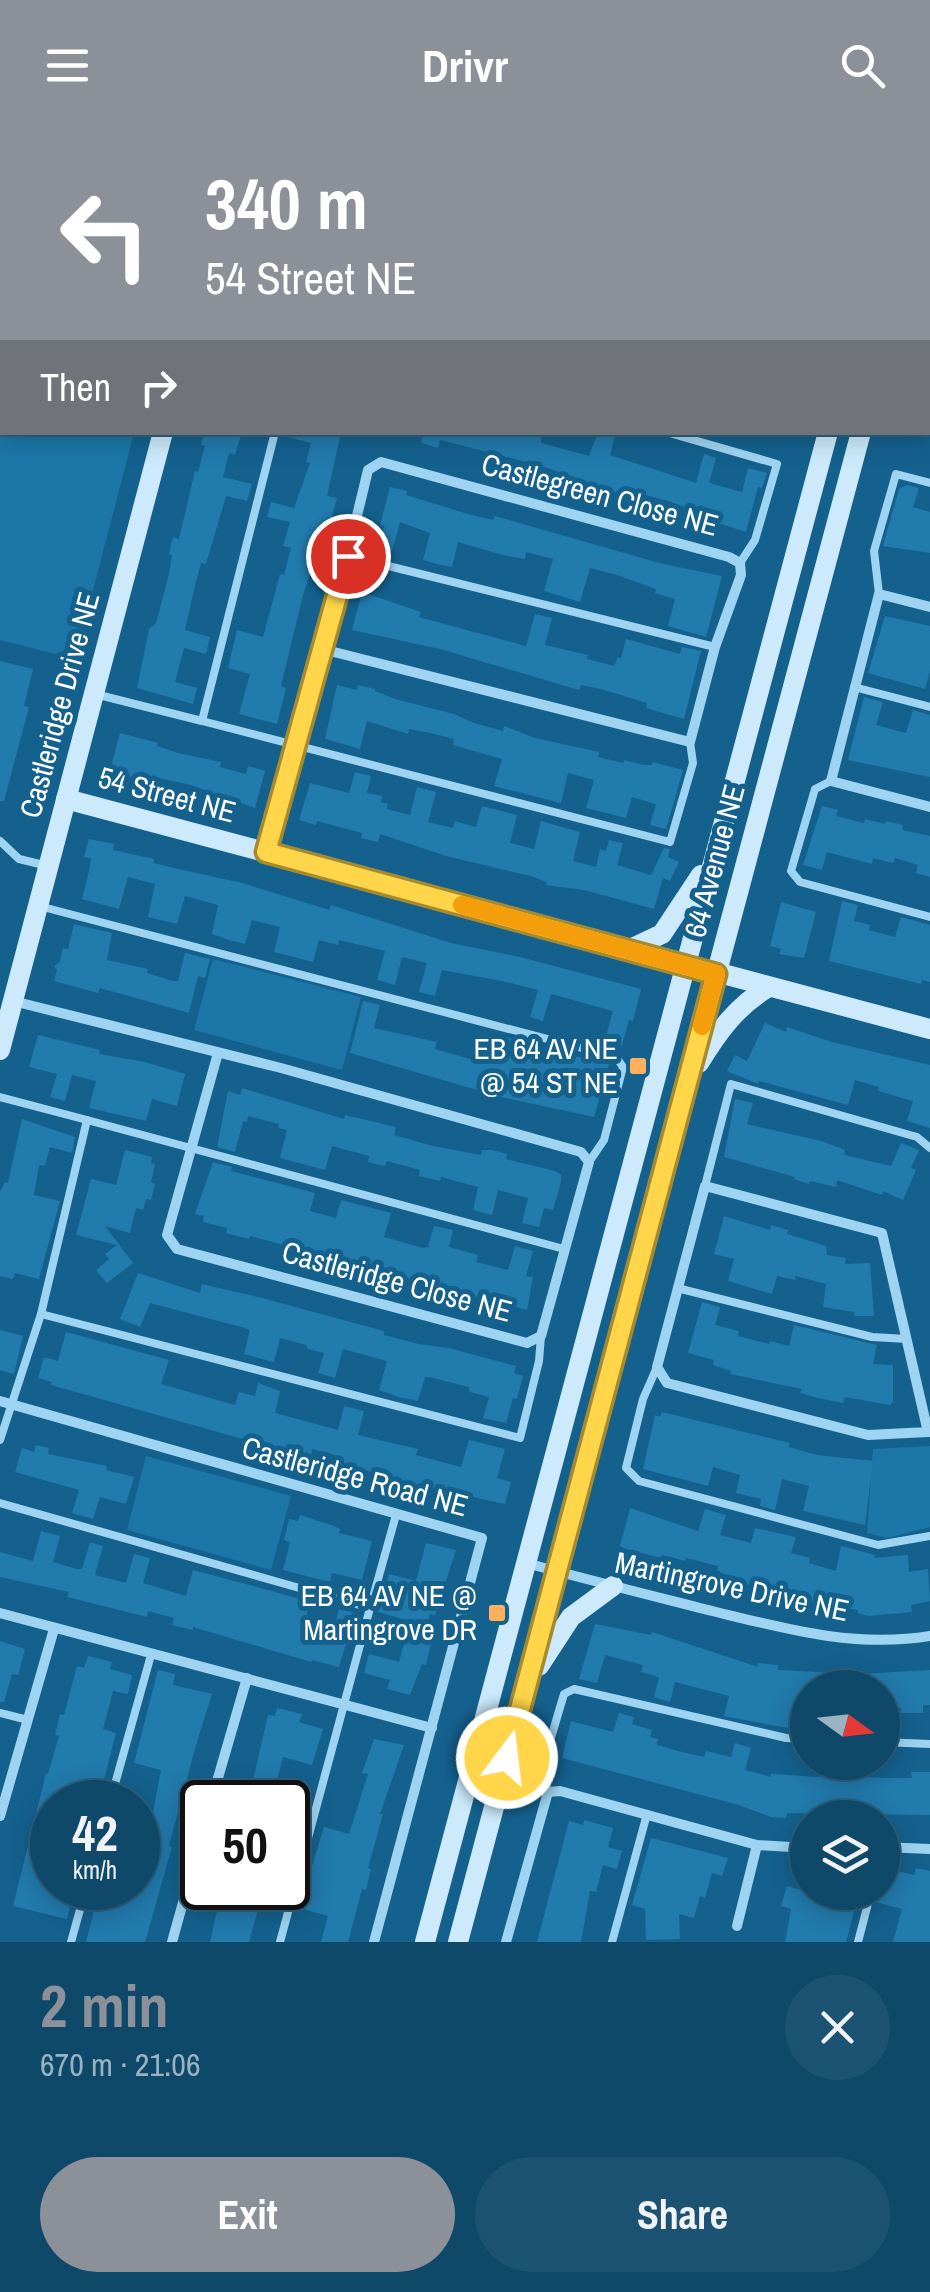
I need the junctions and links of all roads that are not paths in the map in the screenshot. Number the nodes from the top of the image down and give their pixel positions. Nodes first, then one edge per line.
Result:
1 (162, 435) edge
2 (274, 435) edge
3 (676, 435) edge
4 (827, 435) edge
5 (860, 435) edge
6 (930, 483) edge
7 (348, 556) junction
8 (740, 563) junction
9 (878, 594) junction
10 (930, 607) edge
11 (715, 647) junction
12 (322, 649) junction
13 (854, 688) junction
14 (94, 694) junction
15 (930, 707) edge
16 (202, 722) junction
17 (690, 742) junction
18 (295, 744) junction
19 (831, 781) junction
20 (66, 799) junction
21 (930, 807) edge
22 (0, 841) edge
23 (266, 852) junction
24 (714, 853) junction
25 (49, 866) junction
26 (39, 906) junction
27 (930, 917) edge
28 (628, 950) junction
29 (684, 965) junction
30 (716, 974) junction
31 (767, 988) junction
32 (8, 1006) edge
33 (930, 1029) edge
34 (0, 1050) edge
35 (218, 1053) junction
36 (685, 1088) junction
37 (0, 1097) edge
38 (87, 1120) junction
39 (930, 1148) edge
40 (190, 1150) junction
41 (589, 1162) junction
42 (705, 1186) junction
43 (564, 1249) junction
44 (677, 1288) junction
45 (41, 1314) junction
46 (541, 1336) junction
47 (906, 1339) junction
48 (657, 1367) junction
49 (0, 1402) edge
50 (13, 1406) junction
51 (929, 1432) edge
52 (0, 1440) edge
53 (0, 1503) edge
54 (396, 1515) junction
55 (930, 1536) edge
56 (526, 1563) junction
57 (558, 1572) junction
58 (613, 1586) junction
59 (370, 1608) junction
60 (0, 1613) edge
61 (54, 1628) junction
62 (930, 1636) edge
63 (152, 1655) junction
64 (247, 1678) junction
65 (527, 1684) junction
66 (346, 1706) junction
67 (0, 1714) edge
68 (28, 1720) junction
69 (432, 1728) junction
70 (790, 1738) edge
71 (900, 1743) edge
72 (930, 1744) edge
73 (116, 1780) edge
74 (217, 1780) edge
75 (548, 1792) junction
76 (647, 1814) junction
77 (0, 1816) edge
78 (757, 1845) junction
79 (790, 1847) edge
80 (900, 1848) edge
81 (930, 1849) edge
82 (80, 1910) edge
83 (181, 1910) edge
84 (866, 1910) edge
85 (737, 1926) dead end
86 (71, 1942) edge
87 (172, 1942) edge
88 (280, 1942) edge
89 (374, 1942) edge
90 (425, 1942) edge
91 (458, 1942) edge
92 (506, 1942) edge
93 (612, 1942) edge
94 (858, 1942) edge

1 - 14 main road, Castleridge Drive NE
2 - 16 lane
3 - 8 lane
4 - 24 main road, 64 Avenue NE
5 - 30 main road, 64 Avenue NE
6 - 9 lane
7 - 8 street, Castlegreen Close NE
7 - 11 lane
7 - 12 street, Castlegreen Close NE
8 - 11 street, Castlegreen Close NE
9 - 10 street
9 - 13 street
11 - 17 street, Castlegreen Close NE
12 - 17 street
12 - 18 street, Castlegreen Close NE
13 - 15 lane
13 - 19 street
14 - 16 lane
14 - 20 main road, Castleridge Drive NE
16 - 18 lane
17 - 18 lane
18 - 23 street, Castlegreen Close NE
19 - 21 street
19 - 27 lane
20 - 23 main road, 54 Street NE
20 - 25 main road, Castleridge Drive NE
22 - 25 lane
23 - 28 main road, 54 Street NE
24 - 28 main road
24 - 29 main road, 64 Avenue NE
25 - 26 main road, Castleridge Drive NE
26 - 32 main road, Castleridge Drive NE
26 - 41 lane
28 - 29 main road, 54 Street NE
29 - 30 main road, 54 Street NE
29 - 56 main road, 64 Avenue NE
30 - 31 main road, 54 Street NE
30 - 36 main road, 64 Avenue NE
31 - 33 main road, 54 Street NE
31 - 36 main road
32 - 34 main road, Castleridge Drive NE
32 - 35 street
35 - 40 street, Castleridge Close NE
35 - 41 street
36 - 57 main road, 64 Avenue NE
37 - 38 lane
38 - 40 lane
38 - 45 lane
39 - 42 lane
40 - 43 lane
40 - 46 street, Castleridge Close NE
41 - 43 street, Castleridge Close NE
42 - 44 street
42 - 47 street
43 - 46 street, Castleridge Close NE
44 - 47 lane
44 - 48 street
45 - 46 lane
45 - 50 lane
47 - 51 street
48 - 51 street
48 - 55 lane
49 - 50 street, Castleridge Road NE
50 - 52 lane
50 - 54 street, Castleridge Road NE
53 - 59 lane
54 - 59 lane
54 - 69 street, Castleridge Road NE
56 - 57 street, Martingrove Drive NE
56 - 90 main road, 64 Avenue NE
57 - 58 street, Martingrove Drive NE
57 - 65 main road, 64 Avenue NE
58 - 62 street, Martingrove Drive NE
58 - 65 main road
59 - 66 lane
60 - 61 street
61 - 63 street
61 - 68 street
63 - 64 street
63 - 73 lane
64 - 66 street
64 - 74 street
65 - 91 main road, 64 Avenue NE
66 - 69 street
66 - 88 lane
67 - 68 lane
68 - 77 street
69 - 89 street
70 - 75 lane
71 - 72 lane
75 - 76 street
75 - 92 street
76 - 78 street
76 - 93 lane
78 - 79 street
78 - 85 street
80 - 81 street
82 - 86 lane
83 - 87 street
84 - 94 lane

